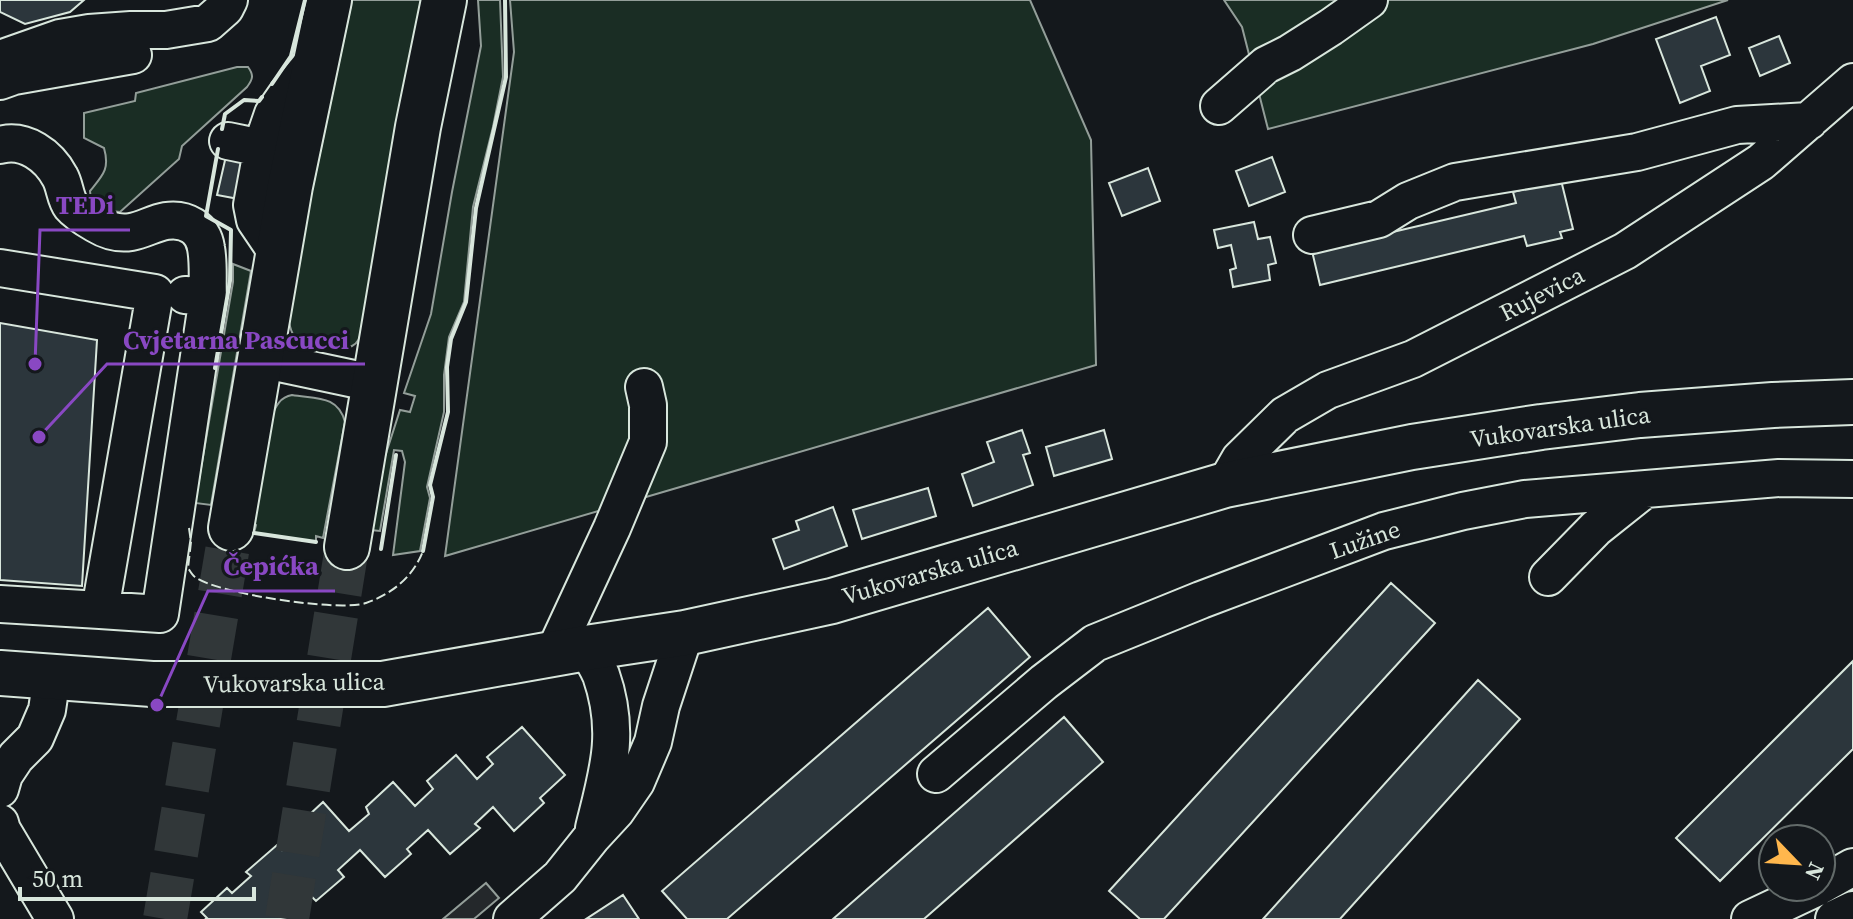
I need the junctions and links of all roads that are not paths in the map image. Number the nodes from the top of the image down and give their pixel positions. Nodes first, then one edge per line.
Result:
1 (229, 0) edge
2 (329, 0) edge
3 (444, 0) edge
4 (1369, 0) edge
5 (133, 55) dead end
6 (0, 59) edge
7 (315, 60) junction
8 (0, 81) edge
9 (1853, 82) edge
10 (1219, 106) dead end
11 (1809, 121) junction
12 (228, 141) dead end
13 (0, 145) edge
14 (262, 148) junction
15 (1312, 235) dead end
16 (278, 254) junction
17 (0, 268) edge
18 (155, 293) junction
19 (208, 297) junction
20 (260, 359) junction
21 (373, 383) junction
22 (644, 387) dead end
23 (1853, 402) edge
24 (1853, 479) edge
25 (1225, 485) junction
26 (1645, 489) junction
27 (231, 528) tunnel mouth
28 (347, 547) tunnel mouth
29 (1548, 577) dead end
30 (0, 604) edge
31 (100, 610) junction
32 (685, 633) junction
33 (570, 650) junction
34 (0, 673) edge
35 (52, 676) junction
36 (936, 774) dead end
37 (0, 789) edge
38 (0, 823) edge
39 (592, 837) junction
40 (1783, 903) edge
41 (1853, 910) edge
42 (55, 919) edge
43 (512, 919) edge
44 (1750, 919) edge
45 (1834, 919) edge

1 - 6 street
2 - 7 main road
3 - 21 main road
4 - 10 street
5 - 8 street
7 - 14 street
7 - 16 main road
9 - 11 street, Rujevica
11 - 15 street
11 - 25 street, Rujevica
12 - 14 street
13 - 19 street
14 - 16 street
16 - 20 main road
17 - 18 street
18 - 19 street
18 - 31 street
19 - 31 street
20 - 21 street
20 - 27 main road
21 - 28 main road
22 - 33 street
23 - 25 main road, Vukovarska ulica
24 - 26 street, Lužine
25 - 32 main road, Vukovarska ulica
26 - 29 street
26 - 36 street, Lužine
30 - 31 street
32 - 33 main road, Vukovarska ulica
32 - 39 street
33 - 35 main road, Vukovarska ulica
33 - 39 street
34 - 35 main road, Vukovarska ulica
35 - 37 street
38 - 42 street
39 - 43 street
40 - 44 street
41 - 45 street

